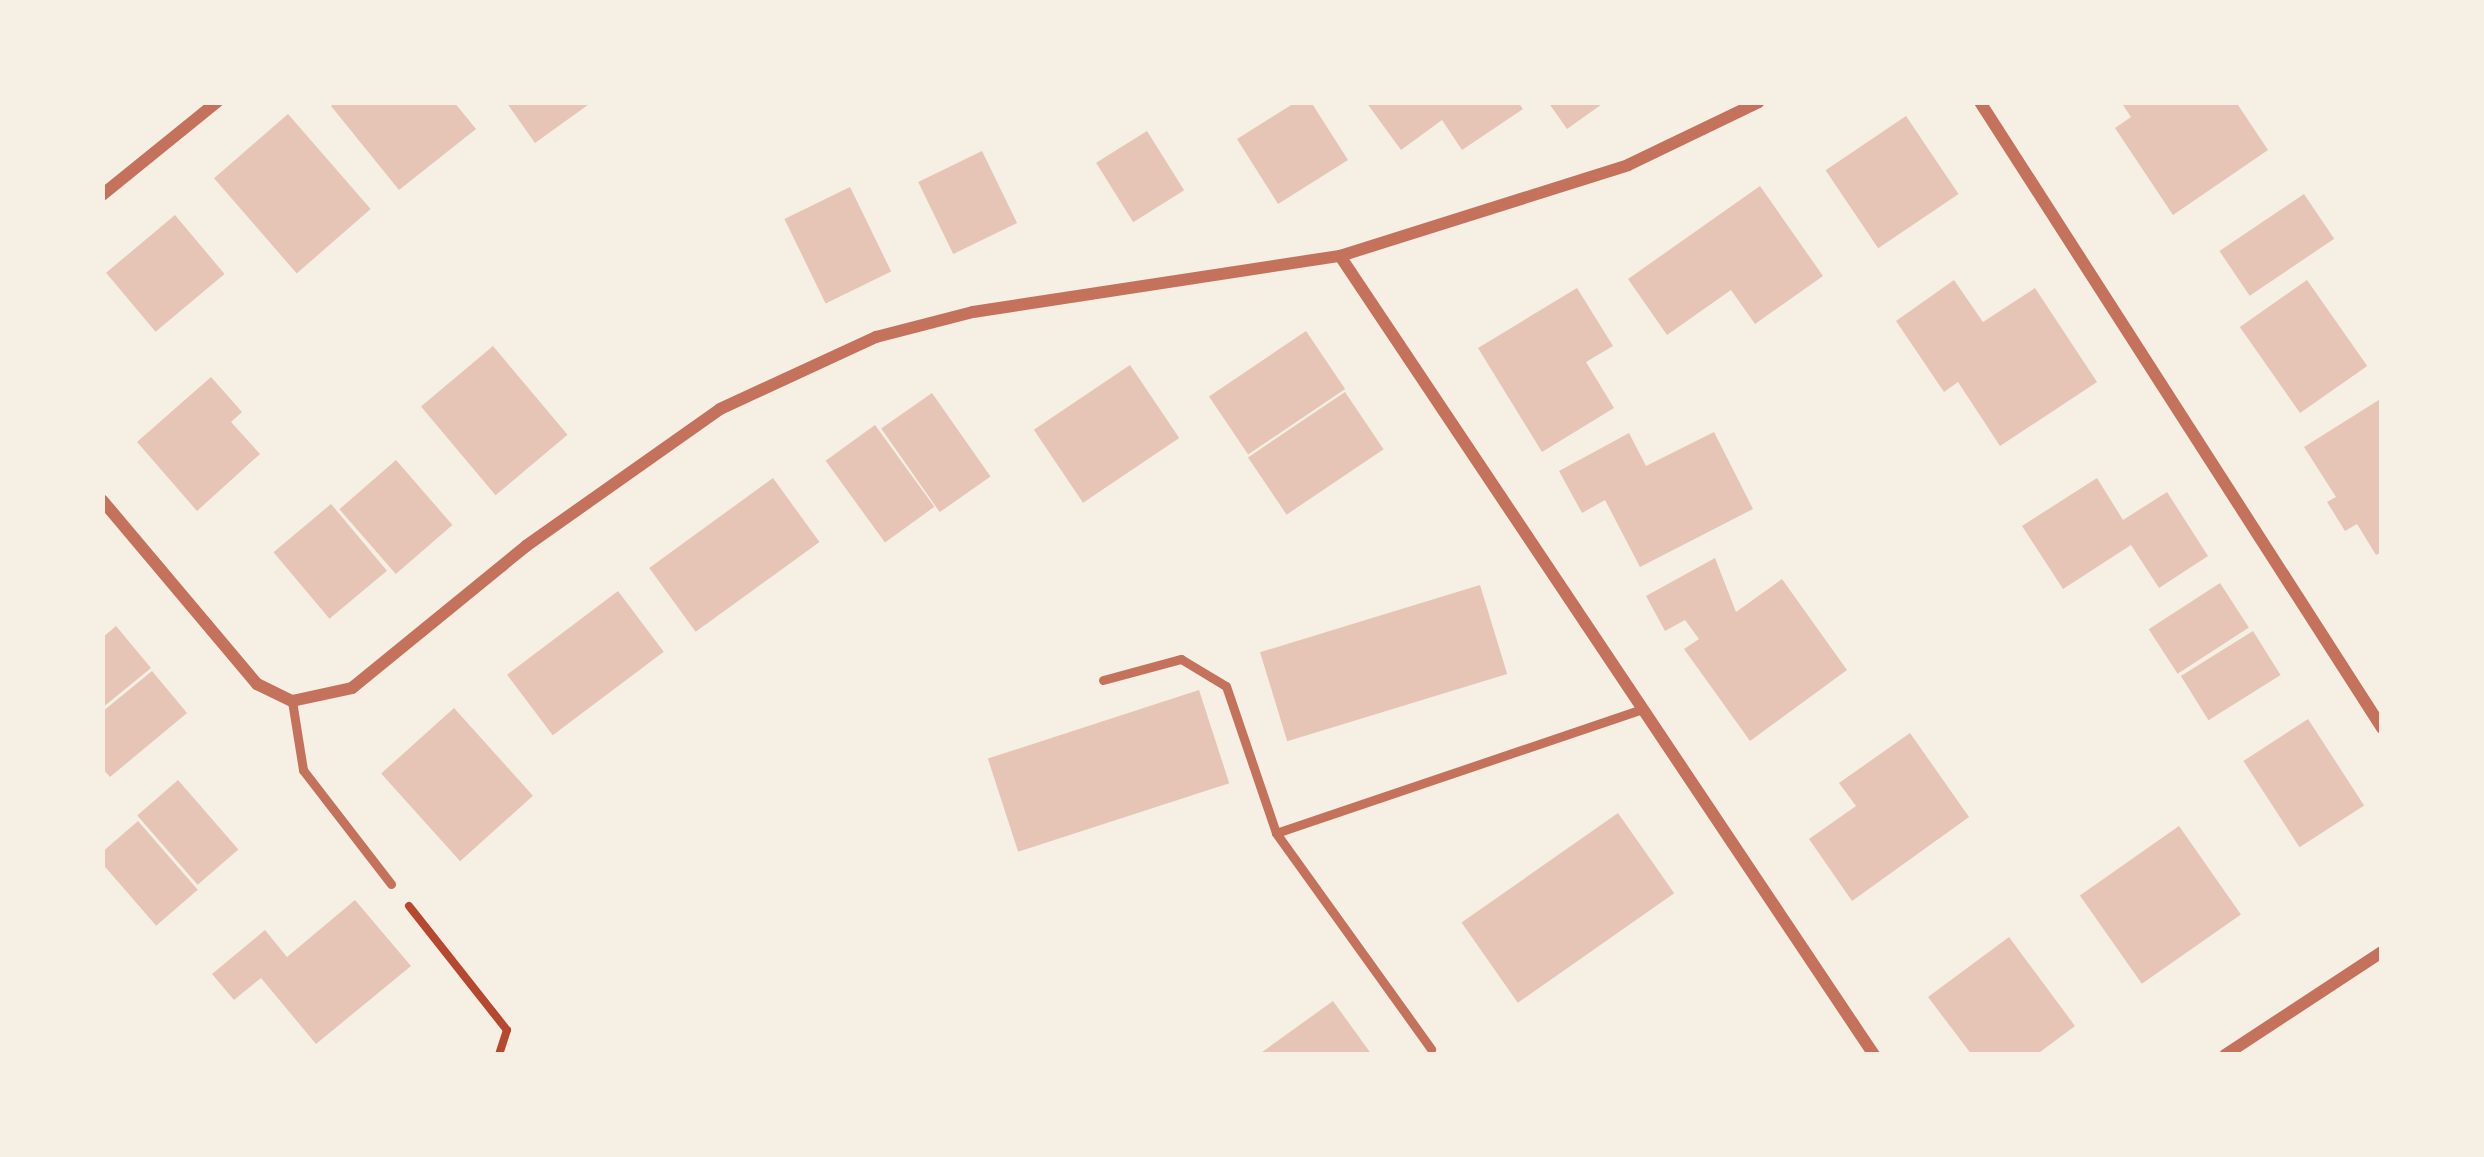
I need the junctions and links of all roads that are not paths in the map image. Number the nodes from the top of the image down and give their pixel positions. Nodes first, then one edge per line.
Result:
1 (218, 102) edge
2 (1759, 102) edge
3 (1980, 102) edge
4 (102, 195) edge
5 (1340, 256) junction
6 (102, 500) edge
7 (1103, 680) dead end
8 (292, 701) junction
9 (1640, 710) junction
10 (2382, 728) edge
11 (1276, 833) junction
12 (391, 884) road end
13 (2382, 952) edge
14 (1431, 1049) dead end
15 (1874, 1055) edge
16 (2225, 1055) edge

1 - 4 street
2 - 5 street
3 - 10 street
5 - 8 street
5 - 9 street
6 - 8 street
7 - 11 lane
8 - 12 lane
9 - 11 lane
9 - 15 street
11 - 14 lane
13 - 16 street

